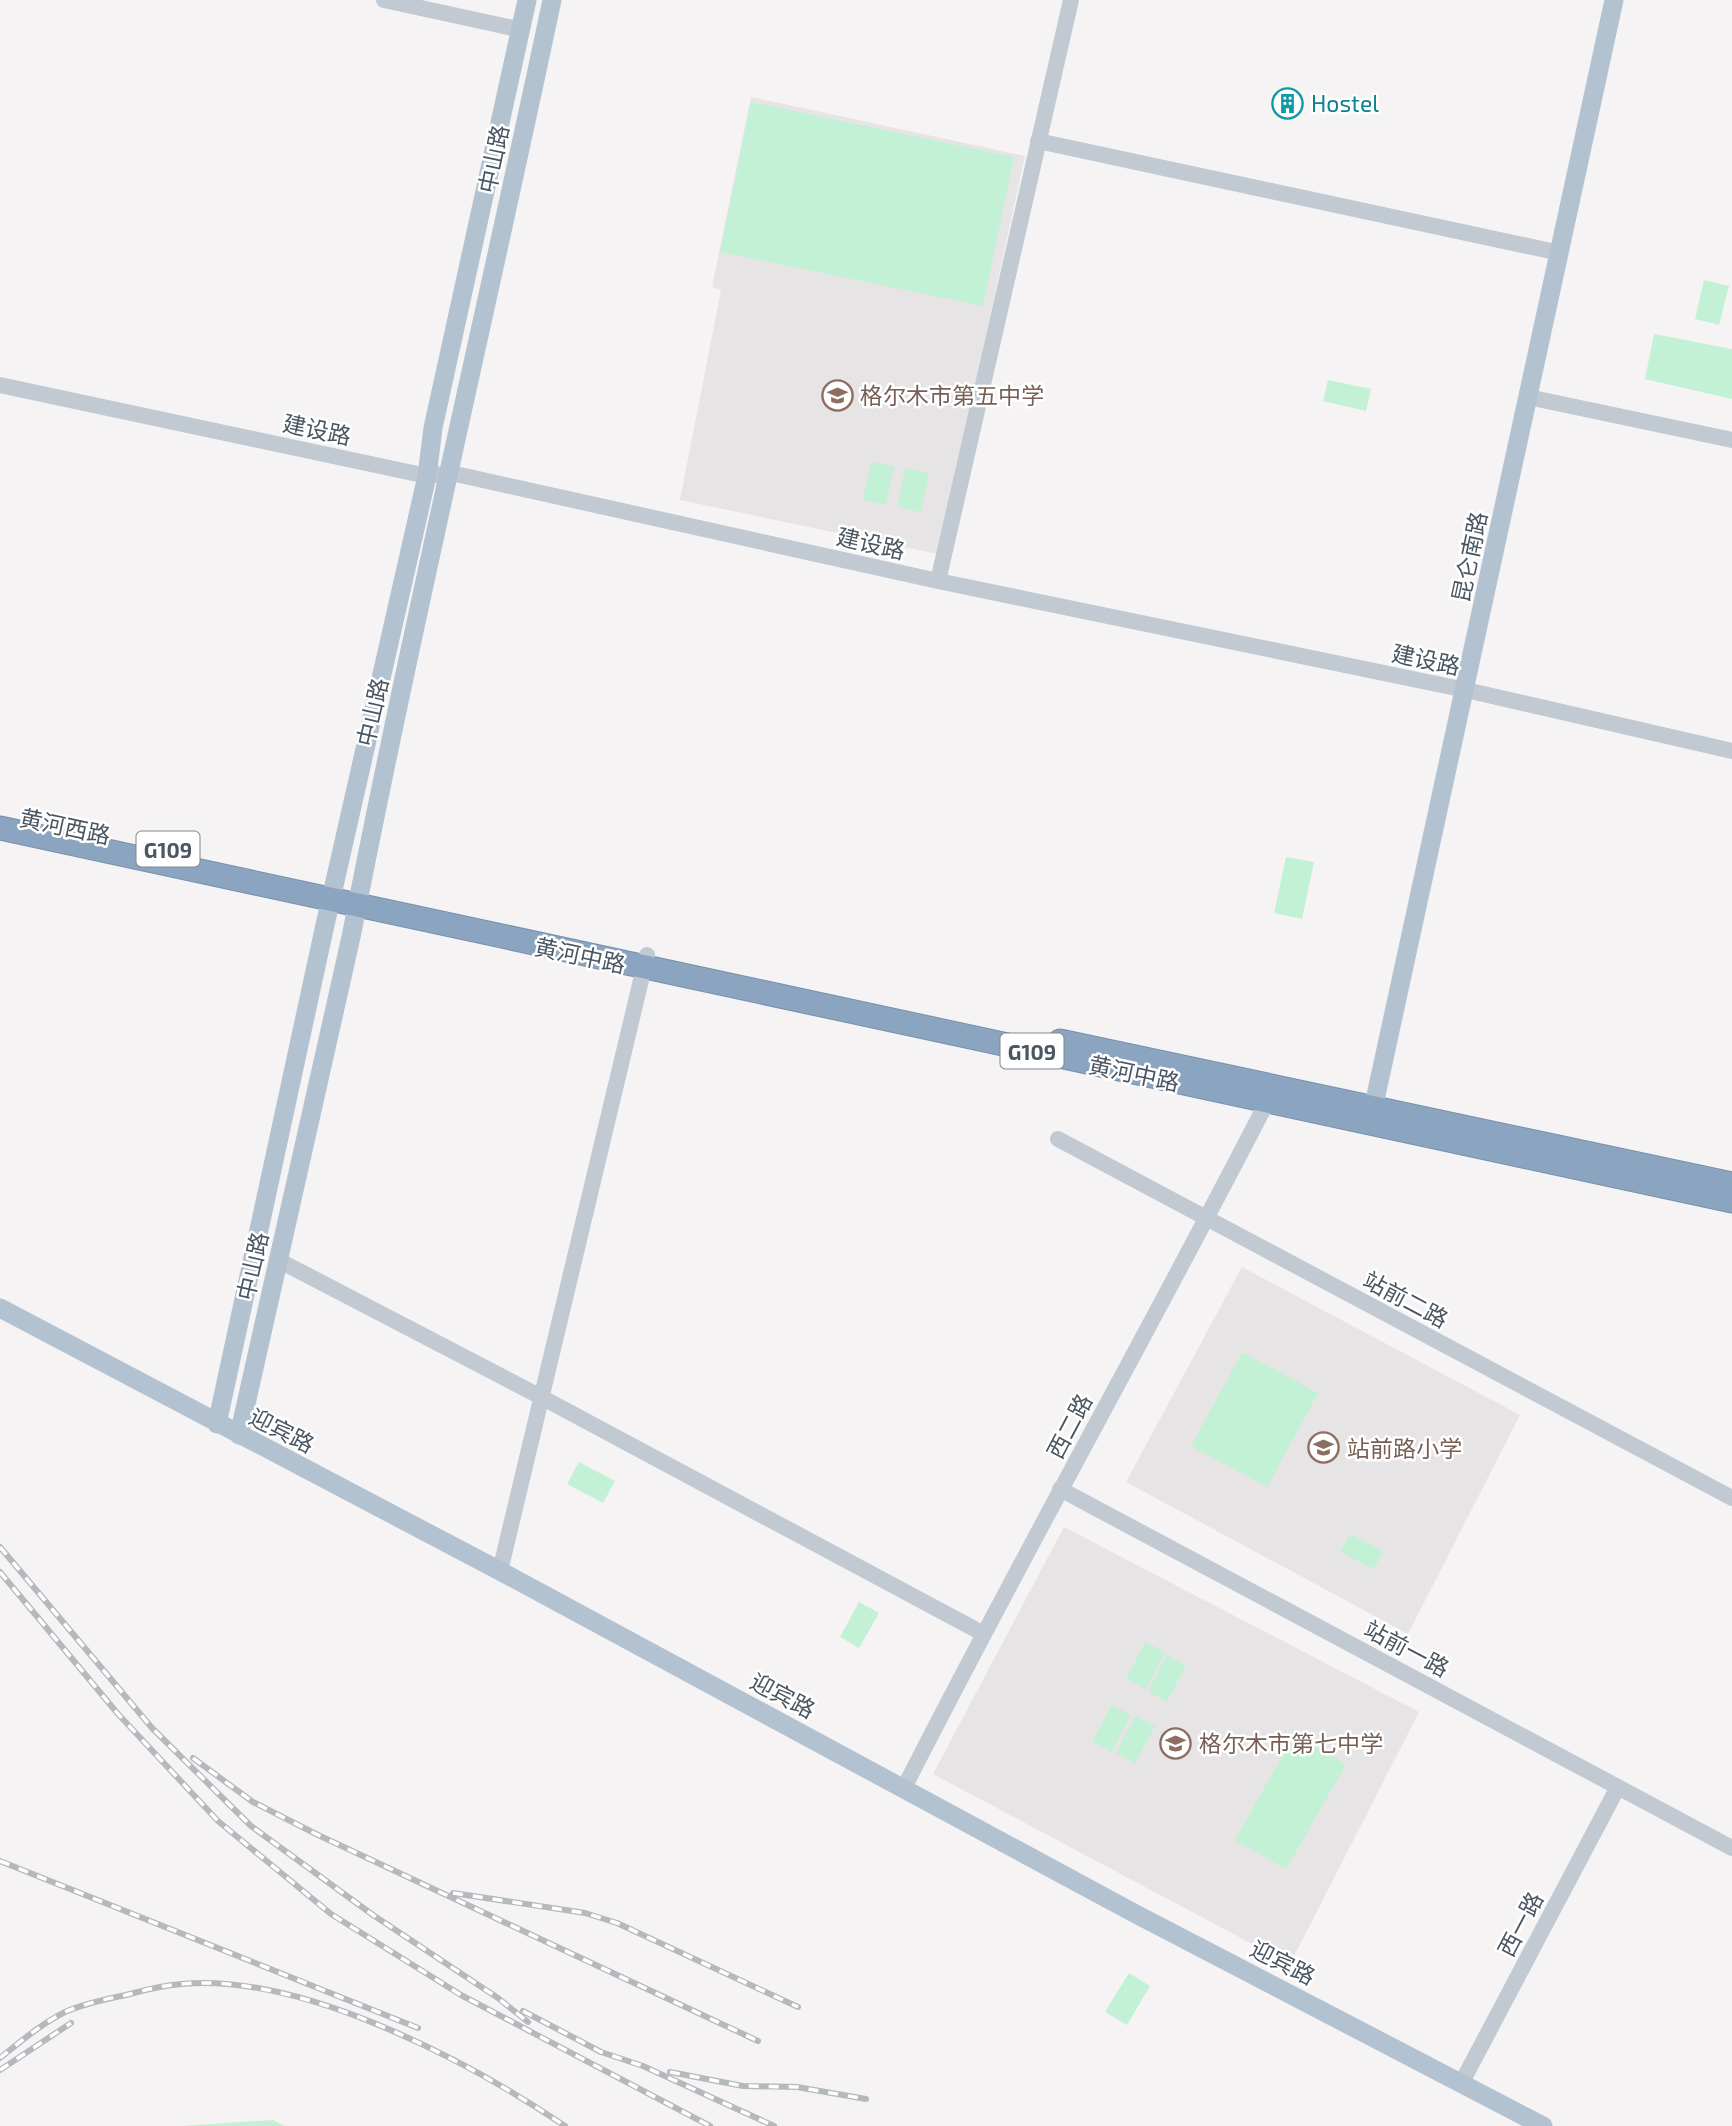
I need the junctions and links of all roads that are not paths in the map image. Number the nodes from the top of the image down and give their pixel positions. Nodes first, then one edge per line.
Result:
1 (384, 0) edge
2 (527, 0) edge
3 (552, 0) edge
4 (1071, 0) edge
5 (1614, 0) edge
6 (522, 30) junction
7 (1038, 141) junction
8 (1559, 253) junction
9 (0, 385) edge
10 (1528, 397) junction
11 (1732, 440) edge
12 (451, 473) junction
13 (427, 476) junction
14 (938, 581) junction
15 (1466, 690) junction
16 (1732, 751) edge
17 (0, 812) edge
18 (0, 828) edge
19 (334, 893) junction
20 (359, 900) junction
21 (645, 962) junction
22 (1268, 1094) junction
23 (1371, 1115) junction
24 (1058, 1139) dead end
25 (1732, 1184) edge
26 (1732, 1201) edge
27 (1207, 1219) junction
28 (278, 1261) junction
29 (0, 1308) edge
30 (543, 1398) junction
31 (217, 1424) junction
32 (239, 1435) junction
33 (1060, 1489) junction
34 (1732, 1498) edge
35 (500, 1571) junction
36 (982, 1633) junction
37 (1618, 1787) junction
38 (904, 1788) junction
39 (1732, 1848) edge
40 (1462, 2082) junction
41 (1543, 2126) edge

1 - 6 street
2 - 6 main road, 中山路
3 - 12 main road, 中山路
4 - 7 street
5 - 8 main road, 昆仑南路
6 - 13 main road, 中山路
7 - 8 street
7 - 14 street
8 - 10 main road, 昆仑南路
9 - 13 street, 建设路
10 - 11 street
10 - 15 main road, 昆仑南路
12 - 13 street, 建设路
12 - 14 street, 建设路
12 - 20 main road, 中山路
13 - 19 main road, 中山路
14 - 15 street, 建设路
15 - 16 street, 建设路
15 - 23 main road, 昆仑南路
17 - 19 highway, 黄河西路 / G109
18 - 19 highway, 黄河西路 / G109
19 - 20 highway, 黄河中路 / G109
19 - 31 main road, 中山路
20 - 21 highway, 黄河中路 / G109
20 - 28 main road, 中山路
21 - 22 highway, 黄河中路 / G109
21 - 30 street
22 - 23 highway, 黄河中路 / G109
22 - 27 street, 西二路
23 - 25 highway, 黄河中路 / G109
23 - 26 highway, 黄河中路 / G109
24 - 27 street, 站前二路
27 - 33 street, 西二路
27 - 34 street, 站前二路
28 - 30 street
28 - 32 main road, 中山路
29 - 31 main road, 迎宾路
30 - 35 street
30 - 36 street
31 - 32 main road, 迎宾路
32 - 35 main road, 迎宾路
33 - 36 street, 西二路
33 - 37 street, 站前一路
35 - 38 main road, 迎宾路
36 - 38 street, 西二路
37 - 39 street, 站前一路
37 - 40 street, 西一路
38 - 40 main road, 迎宾路
40 - 41 main road, 迎宾路

